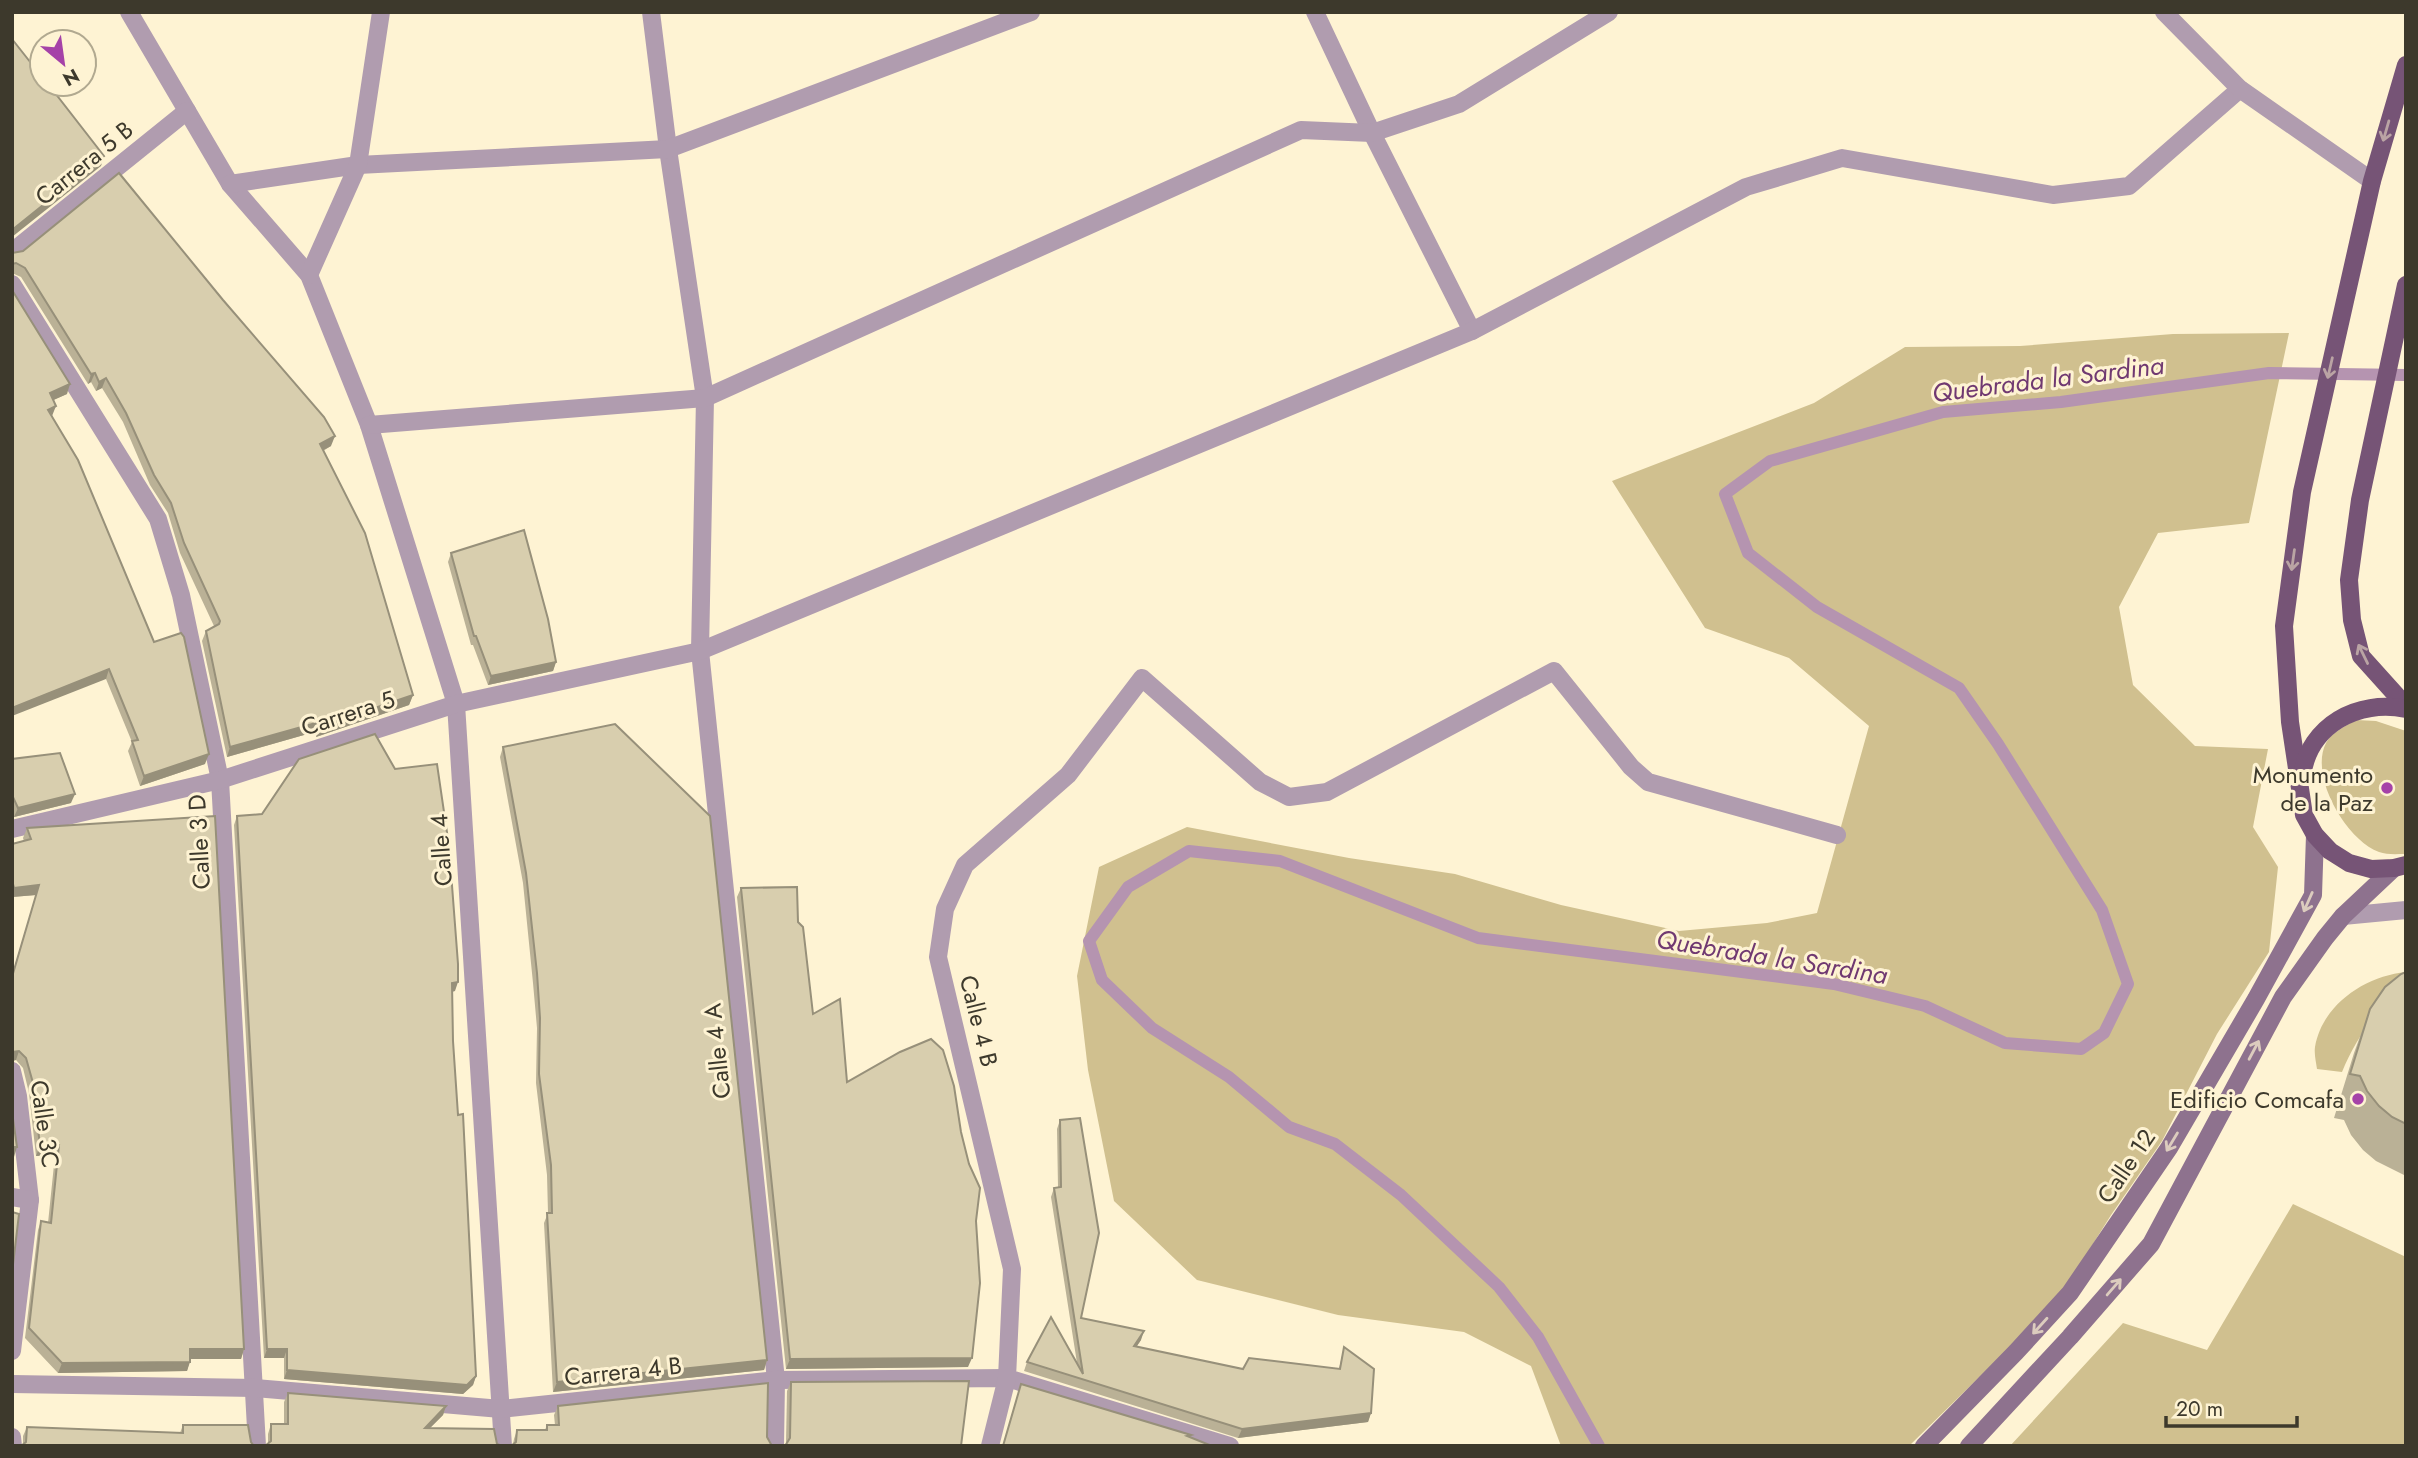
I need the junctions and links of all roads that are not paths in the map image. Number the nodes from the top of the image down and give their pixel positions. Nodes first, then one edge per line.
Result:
1 (129, 12) edge
2 (381, 12) edge
3 (651, 12) edge
4 (1031, 12) edge
5 (1315, 12) edge
6 (1609, 12) edge
7 (2164, 12) edge
8 (2406, 65) edge
9 (2240, 89) junction
10 (187, 111) junction
11 (1372, 133) junction
12 (668, 149) junction
13 (359, 165) junction
14 (2372, 181) junction
15 (230, 184) junction
16 (12, 252) edge
17 (309, 275) junction
18 (12, 284) edge
19 (2406, 285) edge
20 (1472, 331) junction
21 (705, 398) junction
22 (369, 425) junction
23 (700, 651) junction
24 (456, 704) junction
25 (2406, 708) edge
26 (220, 780) junction
27 (2300, 786) junction
28 (12, 829) edge
29 (1837, 835) dead end
30 (2315, 835) junction
31 (2400, 867) edge
32 (2406, 910) edge
33 (2343, 916) junction
34 (12, 1071) edge
35 (21, 1199) edge
36 (12, 1351) edge
37 (1007, 1378) junction
38 (776, 1380) junction
39 (12, 1384) edge
40 (254, 1388) junction
41 (501, 1409) junction
42 (12, 1437) edge
43 (13, 1446) edge
44 (257, 1446) edge
45 (503, 1446) edge
46 (775, 1446) edge
47 (990, 1446) edge
48 (1230, 1446) edge
49 (1924, 1446) edge
50 (1969, 1446) edge

1 - 10 street, Calle 4
2 - 13 street
3 - 12 street, Calle 4 A
4 - 12 street
5 - 11 street
6 - 11 street
7 - 9 street
8 -> 14 main road
9 - 14 street
9 - 20 street, Carrera 5
10 - 15 street, Calle 4
10 - 16 street, Carrera 5 B
11 - 20 street
11 - 21 street
12 - 13 street
12 - 21 street, Calle 4 A
13 - 15 street
13 - 17 street
14 -> 27 main road
15 - 17 street, Calle 4
17 - 22 street, Calle 4
18 - 26 street, Calle 3 D
25 -> 19 main road
20 - 23 street, Carrera 5
21 - 22 street
21 - 23 street, Calle 4 A
22 - 24 street, Calle 4
23 - 24 street, Carrera 5
23 - 38 street, Calle 4 A
24 - 26 street, Carrera 5
24 - 41 street, Calle 4
25 - 27 main road
26 - 28 street, Carrera 5
26 - 40 street, Calle 3 D
27 - 30 main road
29 - 37 street, Calle 4 B
30 - 31 main road
30 -> 49 main road, Calle 12
31 - 33 main road
32 - 33 street
50 -> 33 main road
34 - 35 street, Calle 3C
35 - 36 street, Calle 3C
37 - 38 street, Carrera 4 B
37 - 47 street, Calle 4 B
37 - 48 street, Carrera 4 B
38 - 41 street, Carrera 4 B
38 - 46 street, Calle 4 A
39 - 40 street, Carrera 4 B
40 - 41 street, Carrera 4 B
40 - 44 street, Calle 3 D
41 - 45 street, Calle 4
42 - 43 street

